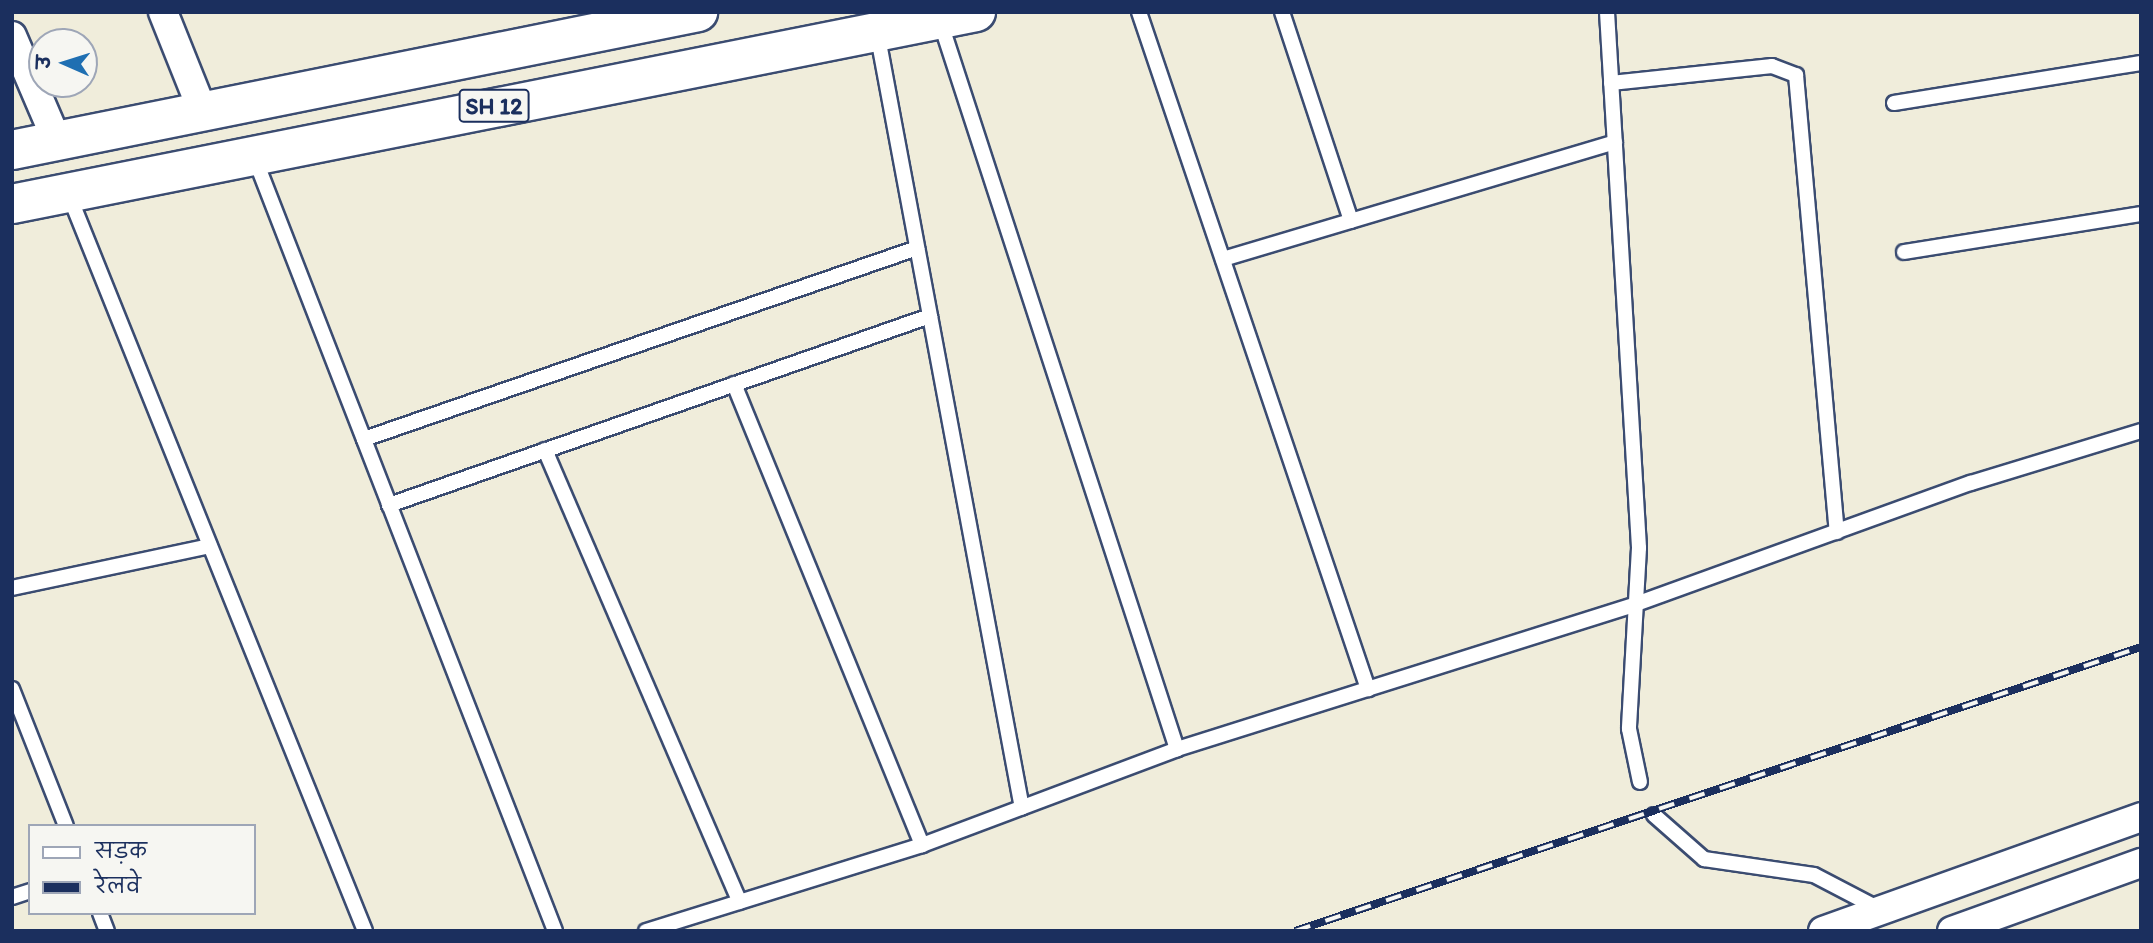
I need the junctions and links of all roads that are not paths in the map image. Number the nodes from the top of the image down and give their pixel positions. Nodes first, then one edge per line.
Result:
1 (163, 12) edge
2 (698, 12) edge
3 (1139, 12) edge
4 (1282, 12) edge
5 (1607, 12) edge
6 (958, 16) edge
7 (877, 31) junction
8 (12, 36) edge
9 (2141, 62) edge
10 (1611, 83) junction
11 (1895, 103) dead end
12 (204, 112) junction
13 (57, 141) junction
14 (1615, 142) junction
15 (12, 150) edge
16 (254, 155) junction
17 (68, 192) junction
18 (12, 204) edge
19 (2141, 214) edge
20 (1351, 220) junction
21 (917, 248) junction
22 (1904, 252) dead end
23 (1223, 259) junction
24 (930, 316) junction
25 (734, 384) junction
26 (2141, 431) edge
27 (364, 439) junction
28 (545, 450) junction
29 (389, 505) junction
30 (1837, 532) junction
31 (210, 546) junction
32 (12, 588) edge
33 (1636, 604) junction
34 (12, 689) edge
35 (1368, 689) junction
36 (1177, 749) junction
37 (1640, 782) dead end
38 (1022, 808) junction
39 (1654, 815) dead end
40 (2141, 817) edge
41 (65, 824) edge
42 (922, 845) junction
43 (2141, 863) edge
44 (740, 902) junction
45 (1880, 910) junction
46 (365, 931) edge
47 (555, 931) edge
48 (646, 931) edge
49 (1822, 931) edge
50 (1952, 931) edge

1 - 12 street
2 - 12 main road, SH 12
3 - 23 lane
4 - 20 lane
5 - 10 lane
6 - 7 main road, SH 12
6 - 36 lane
7 - 16 main road, SH 12
7 - 21 lane
8 - 13 street
9 - 11 lane
10 - 14 lane
10 - 30 lane
12 - 13 main road, SH 12
13 - 15 main road, SH 12
14 - 20 lane
14 - 33 lane
16 - 17 main road, SH 12
16 - 27 lane
17 - 18 main road, SH 12
17 - 31 lane
19 - 22 lane
20 - 23 lane
21 - 24 lane
21 - 27 lane
23 - 35 lane
24 - 25 lane
24 - 38 lane
25 - 28 lane
25 - 42 lane
26 - 30 lane
27 - 29 lane
28 - 29 lane
28 - 44 lane
29 - 47 lane
30 - 33 lane
31 - 32 lane
31 - 46 lane
33 - 35 lane
33 - 37 lane
34 - 41 lane
35 - 36 lane
36 - 38 lane
38 - 42 lane
39 - 45 lane
40 - 45 street
42 - 44 lane
43 - 50 street
44 - 48 lane
45 - 49 street

